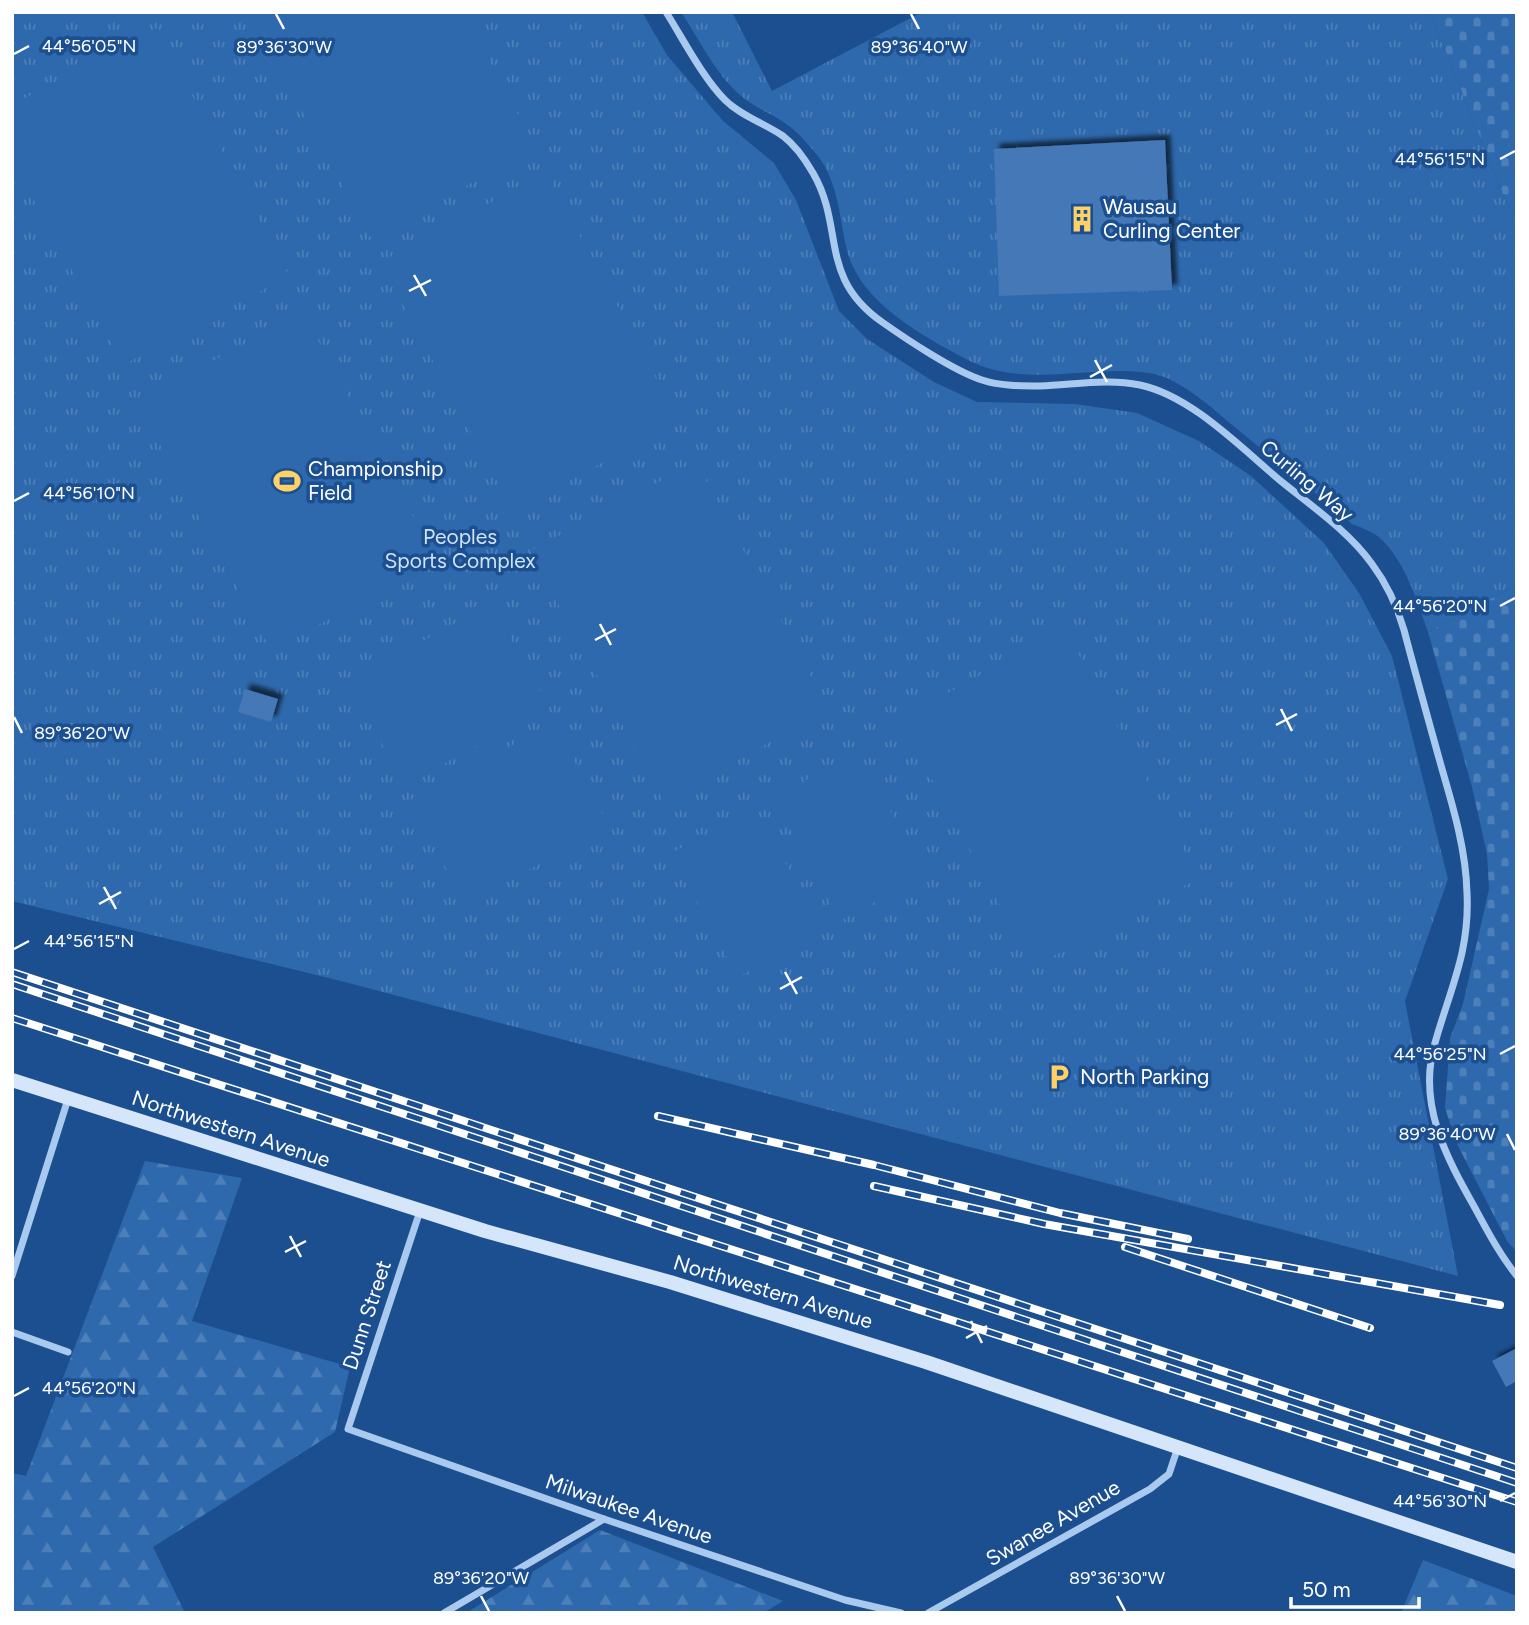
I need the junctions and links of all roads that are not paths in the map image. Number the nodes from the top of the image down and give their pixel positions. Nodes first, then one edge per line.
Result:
1 (666, 12) edge
2 (12, 1080) edge
3 (68, 1099) junction
4 (420, 1211) junction
5 (12, 1276) edge
6 (1517, 1276) edge
7 (12, 1332) edge
8 (68, 1352) dead end
9 (348, 1429) joint
10 (1178, 1447) junction
11 (604, 1519) junction
12 (1517, 1562) edge
13 (444, 1613) edge
14 (901, 1613) edge
15 (928, 1613) edge

1 - 6 street, Curling Way
2 - 3 street, Northwestern Avenue
3 - 4 street, Northwestern Avenue
3 - 5 street
4 - 9 street, Dunn Street
4 - 10 street, Northwestern Avenue
7 - 8 street
9 - 11 street, Milwaukee Avenue
10 - 12 street, Northwestern Avenue
10 - 15 street, Swanee Avenue
11 - 13 street
11 - 14 street, Milwaukee Avenue

